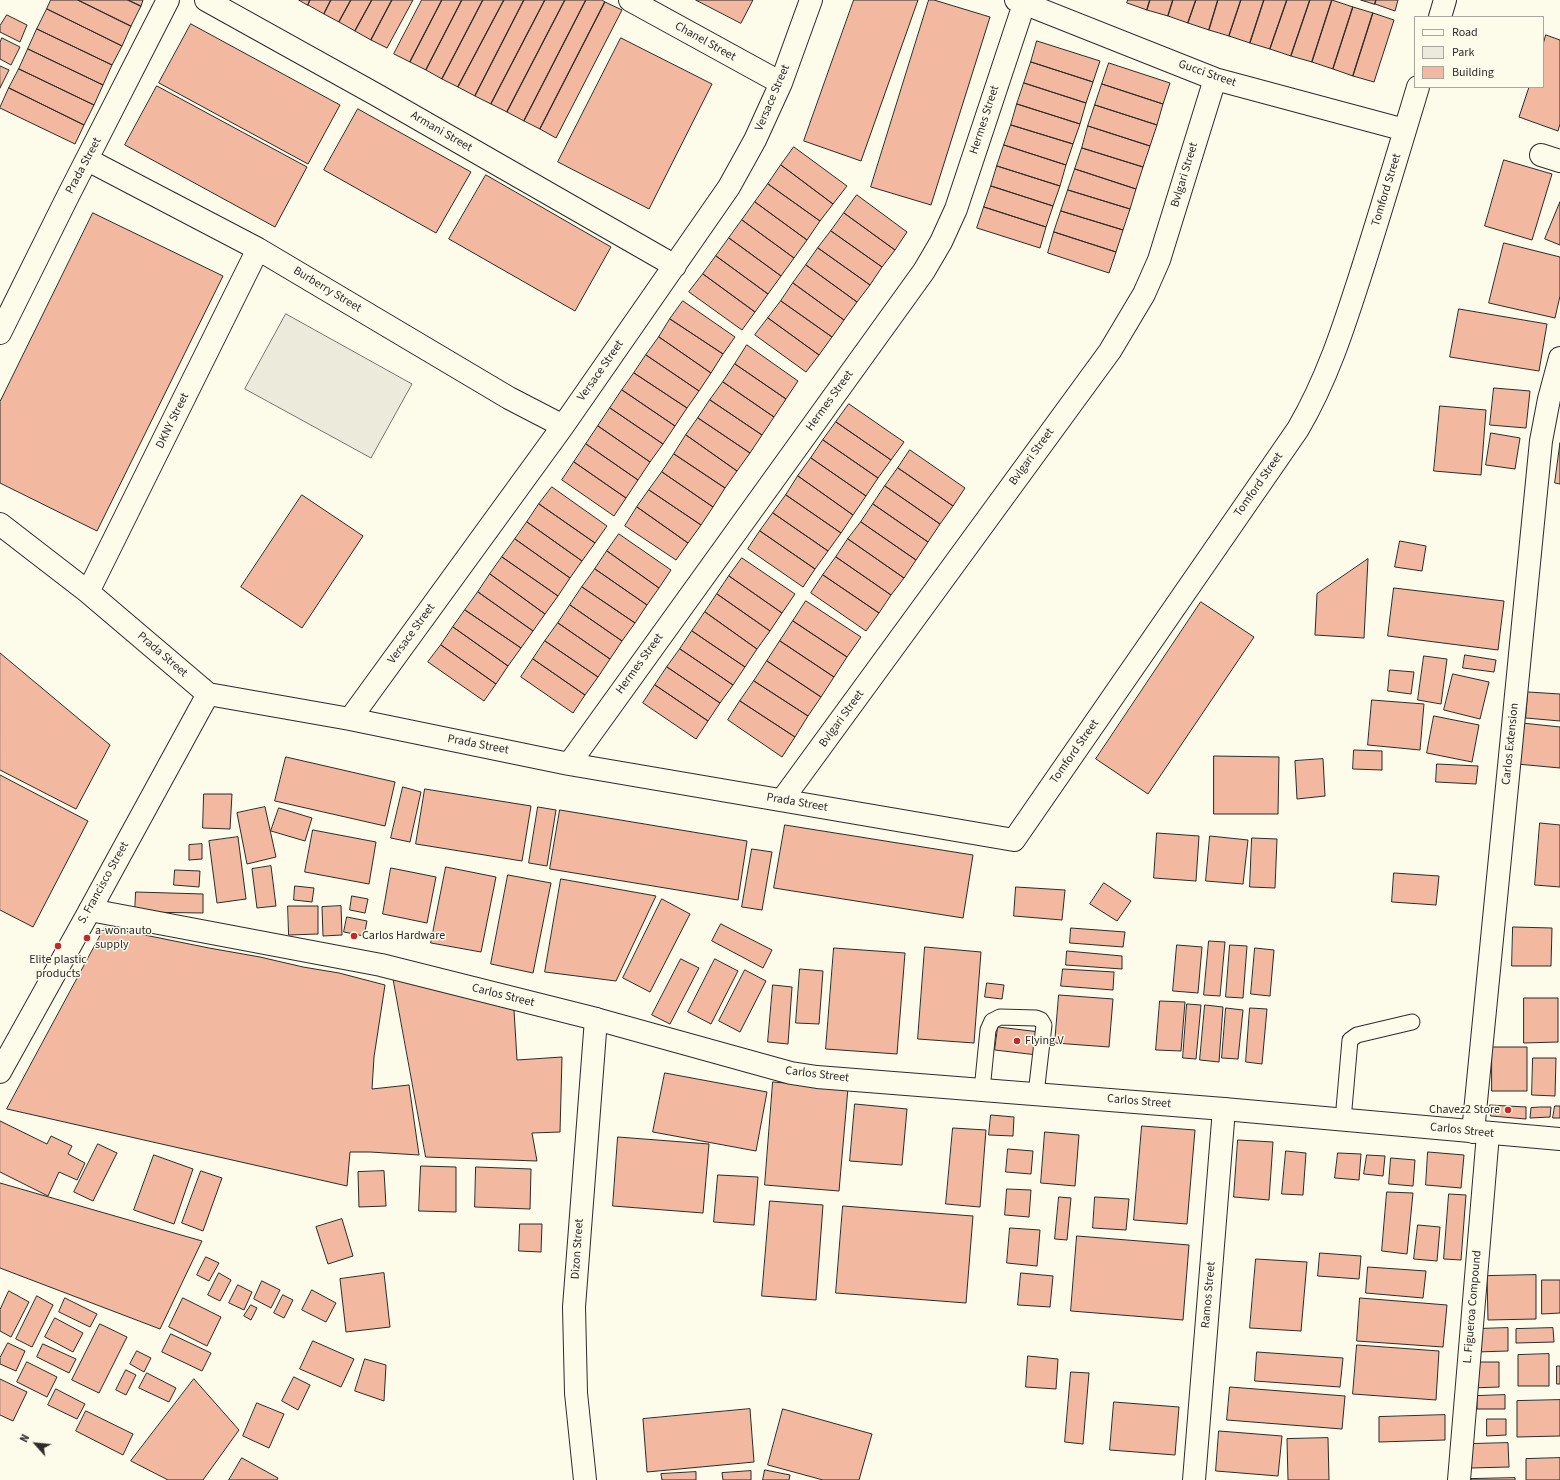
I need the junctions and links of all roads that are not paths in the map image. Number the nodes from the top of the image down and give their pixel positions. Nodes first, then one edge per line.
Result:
1 (168, 0) edge
2 (206, 0) edge
3 (630, 0) edge
4 (811, 0) edge
5 (1445, 0) edge
6 (1020, 2) edge
7 (1440, 16) edge
8 (1215, 78) junction
9 (781, 83) junction
10 (1418, 88) edge
11 (1405, 130) junction
12 (88, 160) junction
13 (258, 249) junction
14 (675, 266) junction
15 (0, 333) edge
16 (1560, 358) edge
17 (1554, 400) edge
18 (563, 426) junction
19 (0, 524) edge
20 (88, 592) junction
21 (208, 694) junction
22 (350, 719) junction
23 (569, 764) junction
24 (782, 800) junction
25 (1014, 840) joint
26 (90, 910) junction
27 (596, 1019) junction
28 (1412, 1022) dead end
29 (0, 1072) edge
30 (982, 1090) junction
31 (1036, 1094) junction
32 (1224, 1109) junction
33 (1343, 1120) junction
34 (1480, 1133) junction
35 (1560, 1139) edge
36 (585, 1480) edge
37 (1194, 1480) edge
38 (1459, 1480) edge

1 - 12 street, Prada Street
2 - 14 street, Armani Street
3 - 9 street, Chanel Street
4 - 9 street, Versace Street
5 - 7 street
6 - 8 street, Gucci Street
6 - 23 street, Hermes Street
8 - 11 street, Gucci Street
8 - 24 street, Bvlgari Street
9 - 14 street, Versace Street
10 - 11 street, Tomford Street
11 - 25 street, Tomford Street
12 - 13 street, Burberry Street
12 - 15 street, Prada Street
13 - 18 street, Burberry Street
13 - 20 street, DKNY Street
14 - 18 street, Versace Street
16 - 17 street, Carlos Extension
17 - 34 street, Carlos Extension
18 - 22 street, Versace Street
19 - 20 street, Prada Street
20 - 21 street, Prada Street
21 - 22 street, Prada Street
21 - 26 street, S. Francisco Street
22 - 23 street, Prada Street
23 - 24 street, Prada Street
24 - 25 street, Prada Street
26 - 27 street, Carlos Street
26 - 29 street, S. Francisco Street
27 - 30 street, Carlos Street
27 - 36 street, Dizon Street
28 - 33 lane
30 - 31 street, Carlos Street
30 - 31 lane
31 - 32 street, Carlos Street
32 - 33 street, Carlos Street
32 - 37 street, Ramos Street
33 - 34 street, Carlos Street
34 - 35 street, Carlos Street
34 - 38 street, L. Figueroa Compound

